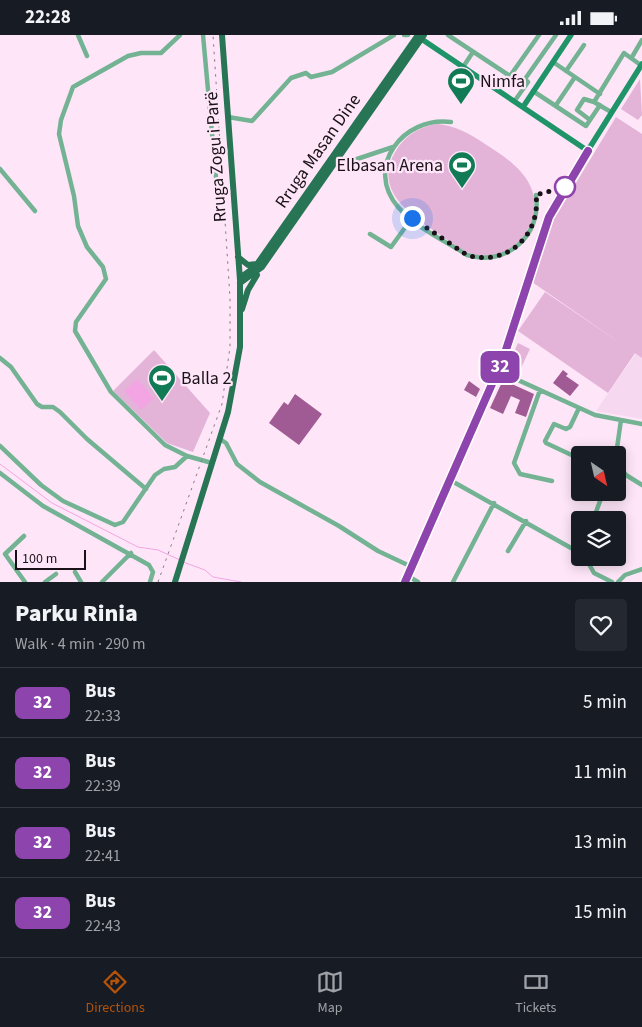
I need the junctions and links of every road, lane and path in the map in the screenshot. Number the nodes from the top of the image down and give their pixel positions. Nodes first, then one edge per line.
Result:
1 (78, 35) edge
2 (180, 35) edge
3 (203, 35) edge
4 (222, 35) edge
5 (394, 35) edge
6 (404, 35) edge
7 (408, 35) edge
8 (448, 35) edge
9 (539, 35) edge
10 (556, 35) edge
11 (570, 35) edge
12 (419, 36) edge
13 (642, 41) edge
14 (584, 45) dead end
15 (473, 52) junction
16 (86, 56) dead end
17 (632, 57) junction
18 (553, 62) junction
19 (642, 65) edge
20 (463, 67) junction
21 (566, 71) junction
22 (575, 77) junction
23 (533, 91) junction
24 (600, 94) junction
25 (516, 99) dead end
26 (594, 102) junction
27 (556, 105) junction
28 (600, 105) junction
29 (523, 107) junction
30 (611, 112) junction
31 (228, 117) junction
32 (590, 120) junction
33 (451, 123) dead end
34 (393, 147) junction
35 (588, 151) junction
36 (337, 160) junction
37 (0, 169) edge
38 (536, 195) dead end
39 (218, 199) dead end
40 (36, 211) dead end
41 (412, 218) junction
42 (370, 234) dead end
43 (238, 257) junction
44 (259, 265) junction
45 (240, 280) junction
46 (241, 313) junction
47 (0, 358) edge
48 (498, 371) junction
49 (540, 390) junction
50 (579, 408) junction
51 (621, 420) junction
52 (642, 424) edge
53 (220, 439) junction
54 (0, 446) edge
55 (617, 446) edge
56 (571, 455) edge
57 (187, 456) junction
58 (212, 463) junction
59 (0, 473) edge
60 (626, 475) edge
61 (450, 481) junction
62 (552, 481) dead end
63 (642, 485) edge
64 (146, 489) junction
65 (494, 503) junction
66 (526, 521) junction
67 (24, 536) dead end
68 (571, 548) edge
69 (508, 551) dead end
70 (131, 553) junction
71 (590, 566) edge
72 (412, 567) junction
73 (642, 569) edge
74 (75, 572) dead end
75 (56, 574) dead end
76 (407, 579) edge
77 (24, 582) edge
78 (45, 582) edge
79 (81, 582) edge
80 (102, 582) edge
81 (150, 582) edge
82 (175, 582) edge
83 (418, 582) edge
84 (453, 582) edge
85 (612, 582) edge
86 (618, 582) edge

1 - 16 street
2 - 57 street
3 - 39 street
4 - 31 main road, Rruga Zogu i Parë
5 - 31 street
6 - 7 street
8 - 15 street
9 - 15 street
10 - 25 street
11 - 18 main road
12 - 20 main road
12 - 36 main road, Rruga Masan Dine
12 - 44 main road, Rruga Masan Dine
13 - 17 street
14 - 21 street
15 - 20 street
17 - 19 street
17 - 24 street
18 - 21 street
18 - 23 main road
19 - 30 main road
20 - 29 main road
21 - 22 street
22 - 24 street
22 - 27 street
23 - 27 street
23 - 29 main road
24 - 26 street
26 - 28 street
26 - 32 street
27 - 32 street
28 - 30 street
28 - 32 street
29 - 35 main road
30 - 35 main road
31 - 43 main road, Rruga Zogu i Parë
33 - 34 street
34 - 36 street
34 - 41 street
35 - 48 main road
36 - 44 main road, Rruga Masan Dine
37 - 40 street
38 - 41 street
41 - 42 street
43 - 44 main road
43 - 45 main road, Rruga Zogu i Parë
44 - 45 main road, Rruga Masan Dine
44 - 46 main road
45 - 46 main road, Rruga Zogu i Parë
46 - 53 main road
47 - 64 street
48 - 49 street
48 - 61 main road
49 - 50 street
49 - 62 street
50 - 51 street
50 - 56 street
51 - 52 street
51 - 55 street
53 - 58 main road
53 - 72 street
54 - 64 street
57 - 58 street
57 - 64 street
58 - 82 main road
59 - 70 street
60 - 63 street
61 - 65 street
61 - 72 main road
65 - 66 street
65 - 84 street
66 - 68 street
66 - 69 street
67 - 77 street
70 - 80 street
70 - 81 street
71 - 85 street
72 - 76 main road
73 - 86 street
74 - 79 street
75 - 78 street
76 - 83 street

